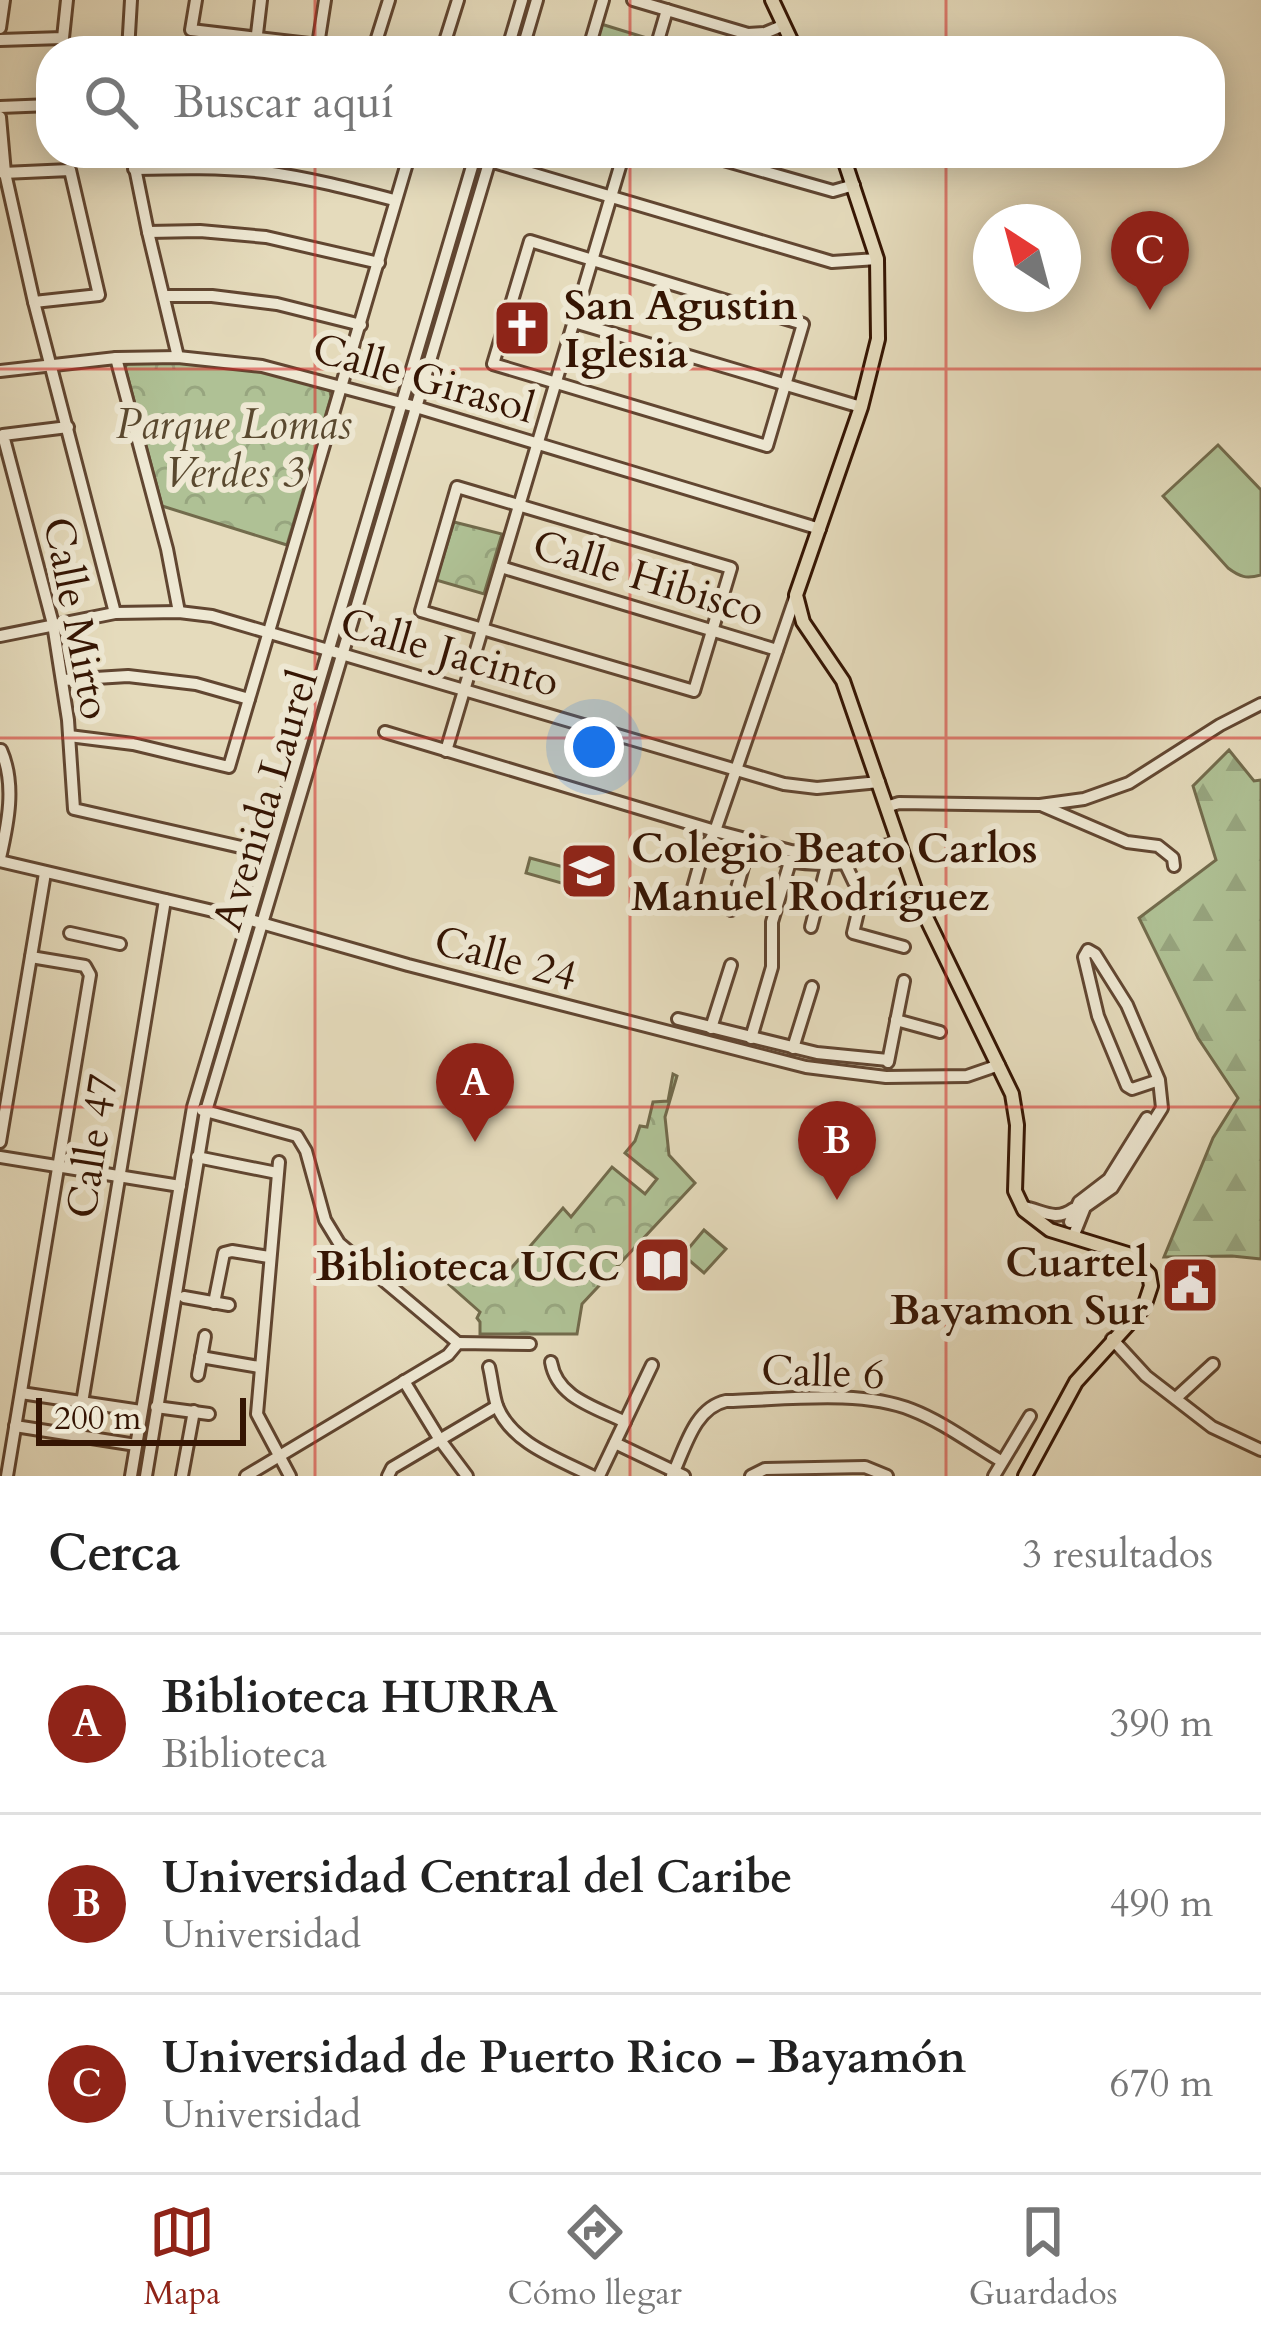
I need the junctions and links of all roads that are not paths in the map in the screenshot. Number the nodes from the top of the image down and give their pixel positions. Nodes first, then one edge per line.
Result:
1 (4, 0) edge
2 (67, 0) edge
3 (131, 0) edge
4 (196, 0) edge
5 (261, 0) edge
6 (325, 0) edge
7 (389, 0) edge
8 (438, 0) edge
9 (522, 0) edge
10 (537, 0) edge
11 (603, 0) edge
12 (633, 0) edge
13 (772, 0) edge
14 (457, 3) edge
15 (667, 10) junction
16 (784, 25) junction
17 (0, 28) edge
18 (63, 36) edge
19 (129, 36) edge
20 (218, 36) edge
21 (256, 36) edge
22 (319, 36) edge
23 (378, 36) edge
24 (447, 36) edge
25 (511, 36) edge
26 (526, 36) edge
27 (592, 36) edge
28 (659, 36) edge
29 (789, 36) edge
30 (36, 39) edge
31 (0, 40) edge
32 (36, 105) edge
33 (0, 106) edge
34 (0, 117) edge
35 (167, 168) edge
36 (213, 168) edge
37 (405, 168) edge
38 (468, 168) edge
39 (488, 168) edge
40 (525, 168) edge
41 (619, 168) edge
42 (752, 168) edge
43 (848, 168) edge
44 (134, 169) joint
45 (3, 173) edge
46 (854, 185) junction
47 (611, 196) junction
48 (394, 200) junction
49 (148, 232) junction
50 (877, 260) junction
51 (592, 261) junction
52 (379, 263) junction
53 (165, 296) junction
54 (34, 302) junction
55 (574, 322) junction
56 (361, 325) junction
57 (178, 357) junction
58 (116, 358) junction
59 (51, 365) junction
60 (0, 371) edge
61 (556, 383) junction
62 (786, 385) junction
63 (343, 386) junction
64 (401, 403) junction
65 (416, 407) junction
66 (861, 407) junction
67 (68, 427) junction
68 (538, 444) junction
69 (519, 506) junction
70 (820, 529) junction
71 (501, 567) junction
72 (796, 595) junction
73 (179, 612) junction
74 (115, 613) junction
75 (53, 624) junction
76 (483, 628) junction
77 (712, 630) junction
78 (269, 631) junction
79 (0, 636) edge
80 (328, 649) junction
81 (777, 650) junction
82 (342, 654) junction
83 (62, 680) junction
84 (464, 689) junction
85 (249, 698) junction
86 (1261, 704) edge
87 (385, 732) dead end
88 (0, 734) edge
89 (69, 736) junction
90 (446, 751) junction
91 (0, 752) edge
92 (736, 770) junction
93 (879, 782) junction
94 (1040, 805) junction
95 (886, 807) junction
96 (712, 836) junction
97 (897, 844) junction
98 (747, 852) junction
99 (267, 853) junction
100 (0, 860) edge
101 (790, 862) junction
102 (827, 865) junction
103 (1174, 866) dead end
104 (45, 873) junction
105 (693, 888) dead end
106 (165, 900) junction
107 (731, 910) dead end
108 (247, 919) junction
109 (261, 923) junction
110 (811, 928) dead end
111 (70, 933) dead end
112 (92, 938) junction
113 (120, 944) dead end
114 (904, 946) dead end
115 (31, 957) junction
116 (730, 965) dead end
117 (85, 966) junction
118 (904, 981) dead end
119 (812, 987) dead end
120 (678, 1019) dead end
121 (896, 1020) junction
122 (711, 1028) junction
123 (940, 1032) dead end
124 (751, 1038) junction
125 (793, 1048) junction
126 (888, 1060) junction
127 (999, 1065) junction
128 (886, 1077) junction
129 (1159, 1080) junction
130 (1161, 1103) junction
131 (199, 1109) junction
132 (0, 1142) edge
133 (0, 1157) edge
134 (197, 1157) junction
135 (58, 1167) junction
136 (119, 1177) junction
137 (178, 1186) junction
138 (192, 1186) junction
139 (1023, 1207) junction
140 (1076, 1207) junction
141 (1069, 1236) junction
142 (269, 1256) junction
143 (184, 1297) dead end
144 (214, 1303) junction
145 (229, 1305) dead end
146 (205, 1336) dead end
147 (1112, 1339) junction
148 (458, 1343) junction
149 (530, 1344) dead end
150 (201, 1358) junction
151 (550, 1362) dead end
152 (1213, 1364) dead end
153 (652, 1365) dead end
154 (259, 1367) junction
155 (489, 1367) dead end
156 (198, 1375) dead end
157 (404, 1381) junction
158 (21, 1393) junction
159 (1176, 1398) junction
160 (82, 1403) junction
161 (497, 1406) junction
162 (156, 1407) junction
163 (141, 1411) junction
164 (194, 1412) junction
165 (209, 1414) dead end
166 (1028, 1415) dead end
167 (625, 1422) junction
168 (15, 1426) junction
169 (440, 1440) junction
170 (615, 1443) junction
171 (136, 1445) junction
172 (1261, 1450) edge
173 (278, 1456) junction
174 (1001, 1461) junction
175 (676, 1474) edge
176 (7, 1476) edge
177 (131, 1476) edge
178 (146, 1476) edge
179 (182, 1476) edge
180 (246, 1476) edge
181 (290, 1476) edge
182 (388, 1476) edge
183 (467, 1476) edge
184 (595, 1476) edge
185 (751, 1476) edge
186 (887, 1476) edge
187 (994, 1476) edge
188 (1024, 1476) edge

1 - 17 street
2 - 18 street
3 - 19 street
4 - 20 street
5 - 21 street
6 - 22 street
7 - 23 street
8 - 14 street
9 - 25 street
10 - 26 street
11 - 27 street
12 - 15 street
13 - 16 main road
14 - 24 street
15 - 16 street
15 - 28 street
16 - 29 main road
30 - 31 street
32 - 33 street
34 - 45 street
35 - 44 street
36 - 48 street
37 - 48 street
38 - 64 street, Avenida Laurel
39 - 65 street, Avenida Laurel
40 - 47 street
41 - 47 street
42 - 46 street
43 - 46 main road
44 - 49 street
45 - 54 street
45 - 54 street
46 - 50 main road
47 - 50 street
47 - 51 street
48 - 52 street
49 - 52 street
49 - 53 street
50 - 66 main road
51 - 55 street
51 - 61 street
51 - 62 street
52 - 56 street
53 - 56 street
53 - 57 street
54 - 59 street
55 - 61 street
55 - 62 street
56 - 63 street
57 - 58 street, Calle Girasol
57 - 63 street, Calle Girasol
58 - 59 street, Calle Girasol
58 - 73 street
59 - 60 street, Calle Girasol
59 - 67 street
61 - 62 street
61 - 68 street
62 - 66 street
63 - 64 street, Calle Girasol
63 - 78 street
64 - 65 street, Calle Girasol
64 - 80 street, Avenida Laurel
65 - 68 street, Calle Girasol
65 - 82 street, Avenida Laurel
66 - 70 main road
67 - 74 street
67 - 75 street, Calle Mirto
68 - 69 street
68 - 70 street, Calle Girasol
69 - 71 street
69 - 76 street
69 - 77 street
70 - 72 main road
71 - 76 street
71 - 77 street, Calle Hibisco
72 - 81 street
72 - 93 main road
73 - 74 street, Calle Jacinto
73 - 78 street, Calle Jacinto
74 - 75 street, Calle Jacinto
75 - 79 street, Calle Jacinto
75 - 83 street, Calle Mirto
76 - 77 street
76 - 84 street
77 - 81 street, Calle Hibisco
78 - 80 street, Calle Jacinto
78 - 85 street
80 - 82 street, Calle Jacinto
80 - 99 street, Avenida Laurel
81 - 92 street
82 - 84 street, Calle Jacinto
82 - 109 street, Avenida Laurel
83 - 85 street
83 - 89 street, Calle Mirto
84 - 90 street
84 - 92 street, Calle Jacinto
85 - 89 street
86 - 94 street
87 - 90 street
88 - 91 street
89 - 99 street, Calle Mirto
90 - 96 street
91 - 100 street
92 - 93 street, Calle Jacinto
92 - 96 street
93 - 95 main road
94 - 95 street
94 - 103 street
95 - 97 main road
96 - 97 street
96 - 98 street
96 - 105 street
97 - 127 main road
98 - 101 street
98 - 107 street
99 - 108 street, Avenida Laurel
100 - 104 street, Calle 24
101 - 102 street
101 - 124 street
102 - 110 street
102 - 114 street
104 - 106 street, Calle 24
104 - 115 street
106 - 108 street, Calle 24
106 - 136 street, Calle 47
108 - 109 street, Calle 24
108 - 131 street, Avenida Laurel
109 - 128 street, Calle 24
109 - 131 street, Avenida Laurel
111 - 112 street
112 - 113 street
112 - 117 street
115 - 117 street
115 - 132 street
116 - 122 street
117 - 135 street
118 - 121 street
119 - 125 street
120 - 122 street
121 - 123 street
121 - 126 street
122 - 124 street
124 - 125 street
125 - 126 street
126 - 128 street
127 - 128 street, Calle 24
127 - 139 main road
129 - 129 street
129 - 130 street
130 - 140 street
130 - 141 street
131 - 134 street, Avenida Laurel
131 - 137 street, Avenida Laurel
131 - 148 street
133 - 135 street
134 - 138 street, Avenida Laurel
134 - 142 street
135 - 136 street
135 - 158 street
136 - 137 street
136 - 160 street, Calle 47
137 - 138 street
137 - 163 street, Avenida Laurel
138 - 162 street, Avenida Laurel
139 - 140 street
139 - 141 main road
140 - 141 street
141 - 147 main road
142 - 144 street
142 - 154 street
143 - 144 street
144 - 145 street
146 - 150 street
147 - 159 street
147 - 188 main road
148 - 149 street
148 - 157 street
150 - 154 street
150 - 156 street
151 - 167 street
152 - 159 street
153 - 167 street
154 - 173 street
155 - 161 street
157 - 169 street
157 - 173 street
158 - 160 street
158 - 168 street
159 - 172 street
160 - 163 street
161 - 169 street
161 - 184 street
162 - 164 street
162 - 178 street, Avenida Laurel
163 - 171 street, Avenida Laurel
164 - 165 street
164 - 179 street
166 - 174 street
167 - 170 street
168 - 171 street
168 - 176 street
169 - 182 street
169 - 183 street
170 - 175 street
170 - 184 street
171 - 177 street, Avenida Laurel
173 - 180 street
173 - 181 street
174 - 175 street, Calle 6
174 - 187 street
185 - 186 street

